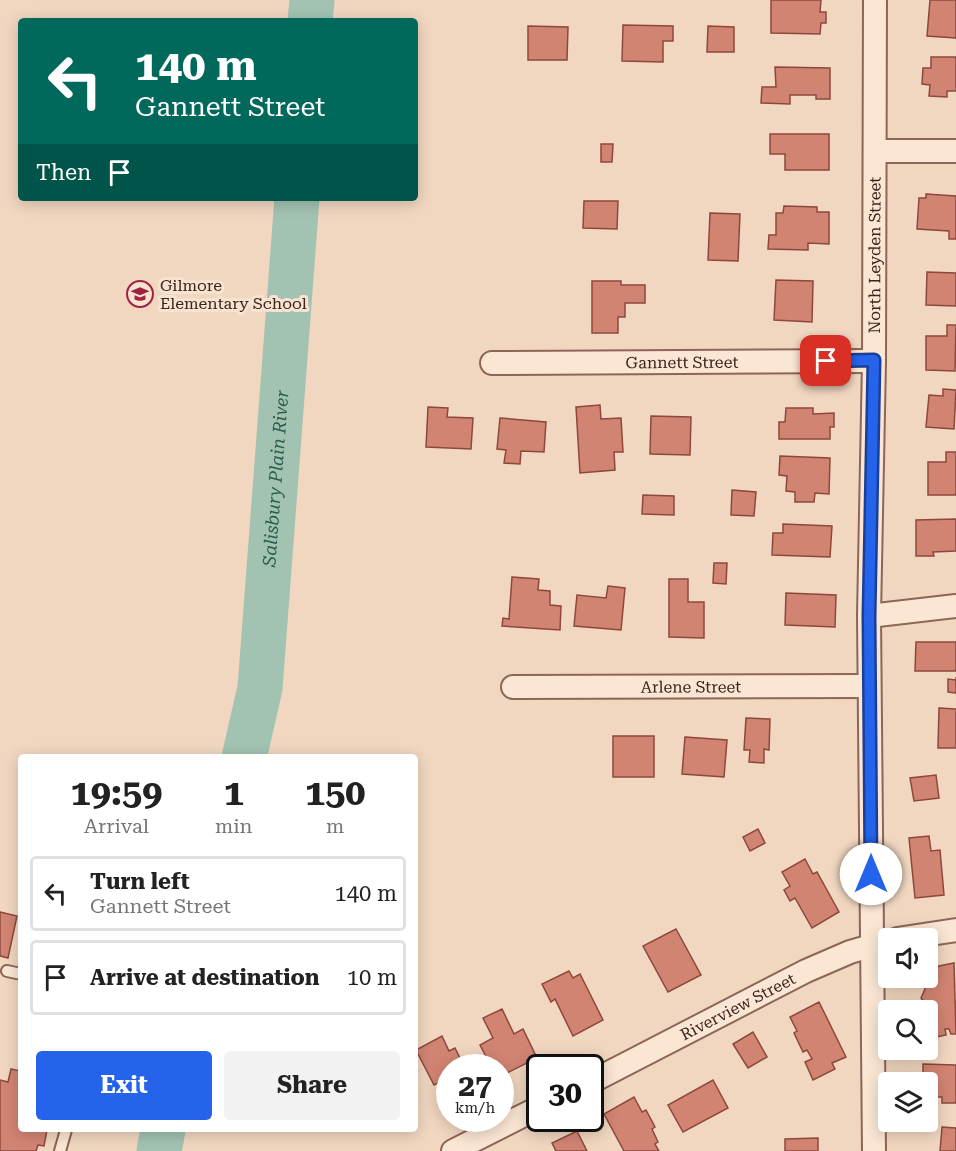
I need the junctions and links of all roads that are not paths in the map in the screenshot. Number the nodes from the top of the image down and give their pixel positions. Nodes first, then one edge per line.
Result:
1 (875, 0) edge
2 (956, 150) edge
3 (875, 151) junction
4 (874, 360) junction
5 (492, 363) dead end
6 (956, 606) edge
7 (869, 616) junction
8 (869, 686) junction
9 (513, 687) dead end
10 (879, 928) edge
11 (956, 930) edge
12 (938, 933) edge
13 (878, 944) edge
14 (7, 971) dead end
15 (18, 973) edge
16 (879, 988) edge
17 (604, 1075) edge
18 (526, 1114) edge
19 (65, 1132) edge
20 (60, 1151) edge
21 (453, 1151) edge
22 (874, 1151) edge

1 - 3 street, North Leyden Street
2 - 3 street
3 - 4 street, North Leyden Street
4 - 5 street, Gannett Street
4 - 7 street, North Leyden Street
6 - 7 street
7 - 8 street, North Leyden Street
8 - 9 street, Arlene Street
8 - 10 street, North Leyden Street
11 - 12 street
13 - 17 street, Riverview Street
14 - 15 lane
16 - 22 street, North Leyden Street
18 - 21 street
19 - 20 lane

